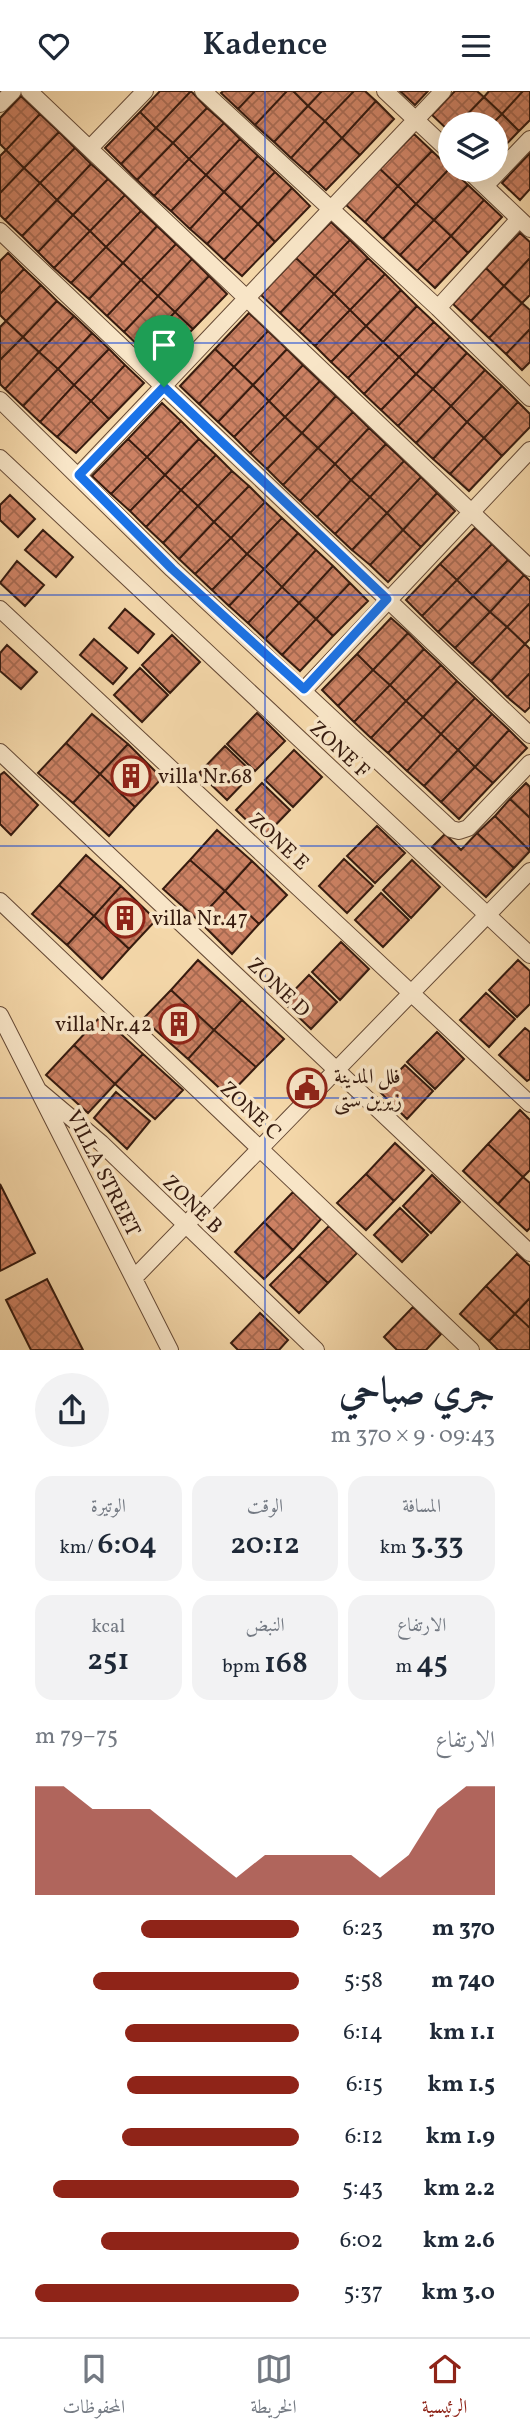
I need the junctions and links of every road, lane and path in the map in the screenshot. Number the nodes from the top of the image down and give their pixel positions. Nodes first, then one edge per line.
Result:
1 (13, 91) edge
2 (29, 91) edge
3 (145, 91) edge
4 (203, 91) edge
5 (384, 91) edge
6 (443, 91) edge
7 (0, 104) edge
8 (415, 120) junction
9 (530, 139) edge
10 (438, 141) edge
11 (90, 148) junction
12 (481, 182) edge
13 (485, 186) junction
14 (332, 209) junction
15 (524, 224) edge
16 (0, 231) edge
17 (248, 298) junction
18 (438, 308) junction
19 (164, 387) junction
20 (530, 398) edge
21 (0, 400) edge
22 (530, 450) edge
23 (0, 458) edge
24 (79, 475) junction
25 (470, 511) junction
26 (530, 568) edge
27 (387, 599) junction
28 (0, 609) edge
29 (304, 689) junction
30 (530, 735) edge
31 (0, 752) edge
32 (530, 763) edge
33 (530, 871) edge
34 (0, 901) edge
35 (487, 916) junction
36 (530, 955) edge
37 (414, 994) junction
38 (0, 1015) edge
39 (337, 1070) junction
40 (38, 1090) junction
41 (530, 1104) edge
42 (261, 1148) junction
43 (185, 1226) junction
44 (530, 1253) edge
45 (134, 1278) junction
46 (170, 1350) edge
47 (316, 1350) edge
48 (471, 1350) edge

1 - 7 street
2 - 11 street
3 - 11 street
4 - 14 street
5 - 8 street
6 - 8 street
8 - 10 street
8 - 14 street
9 - 13 street
11 - 17 street
12 - 13 street
13 - 15 street
14 - 17 street
14 - 18 street
15 - 18 street
16 - 19 street
17 - 19 street
17 - 25 street
18 - 20 street
19 - 24 street
19 - 27 street
21 - 24 street
22 - 25 street
23 - 35 street, ZONE F
24 - 29 street
25 - 26 street
25 - 27 street
27 - 29 street
27 - 30 street
28 - 37 street, ZONE E
29 - 32 street
31 - 39 street, ZONE D
33 - 35 street
34 - 42 street, ZONE C
35 - 36 street, ZONE F
35 - 37 street
37 - 39 street
37 - 41 street, ZONE E
38 - 40 street, VILLA STREET
39 - 42 street
39 - 44 street, ZONE D
40 - 43 street, ZONE B
40 - 45 street, VILLA STREET
42 - 43 street
42 - 48 street, ZONE C
43 - 45 street
43 - 47 street, ZONE B
45 - 46 street, VILLA STREET

